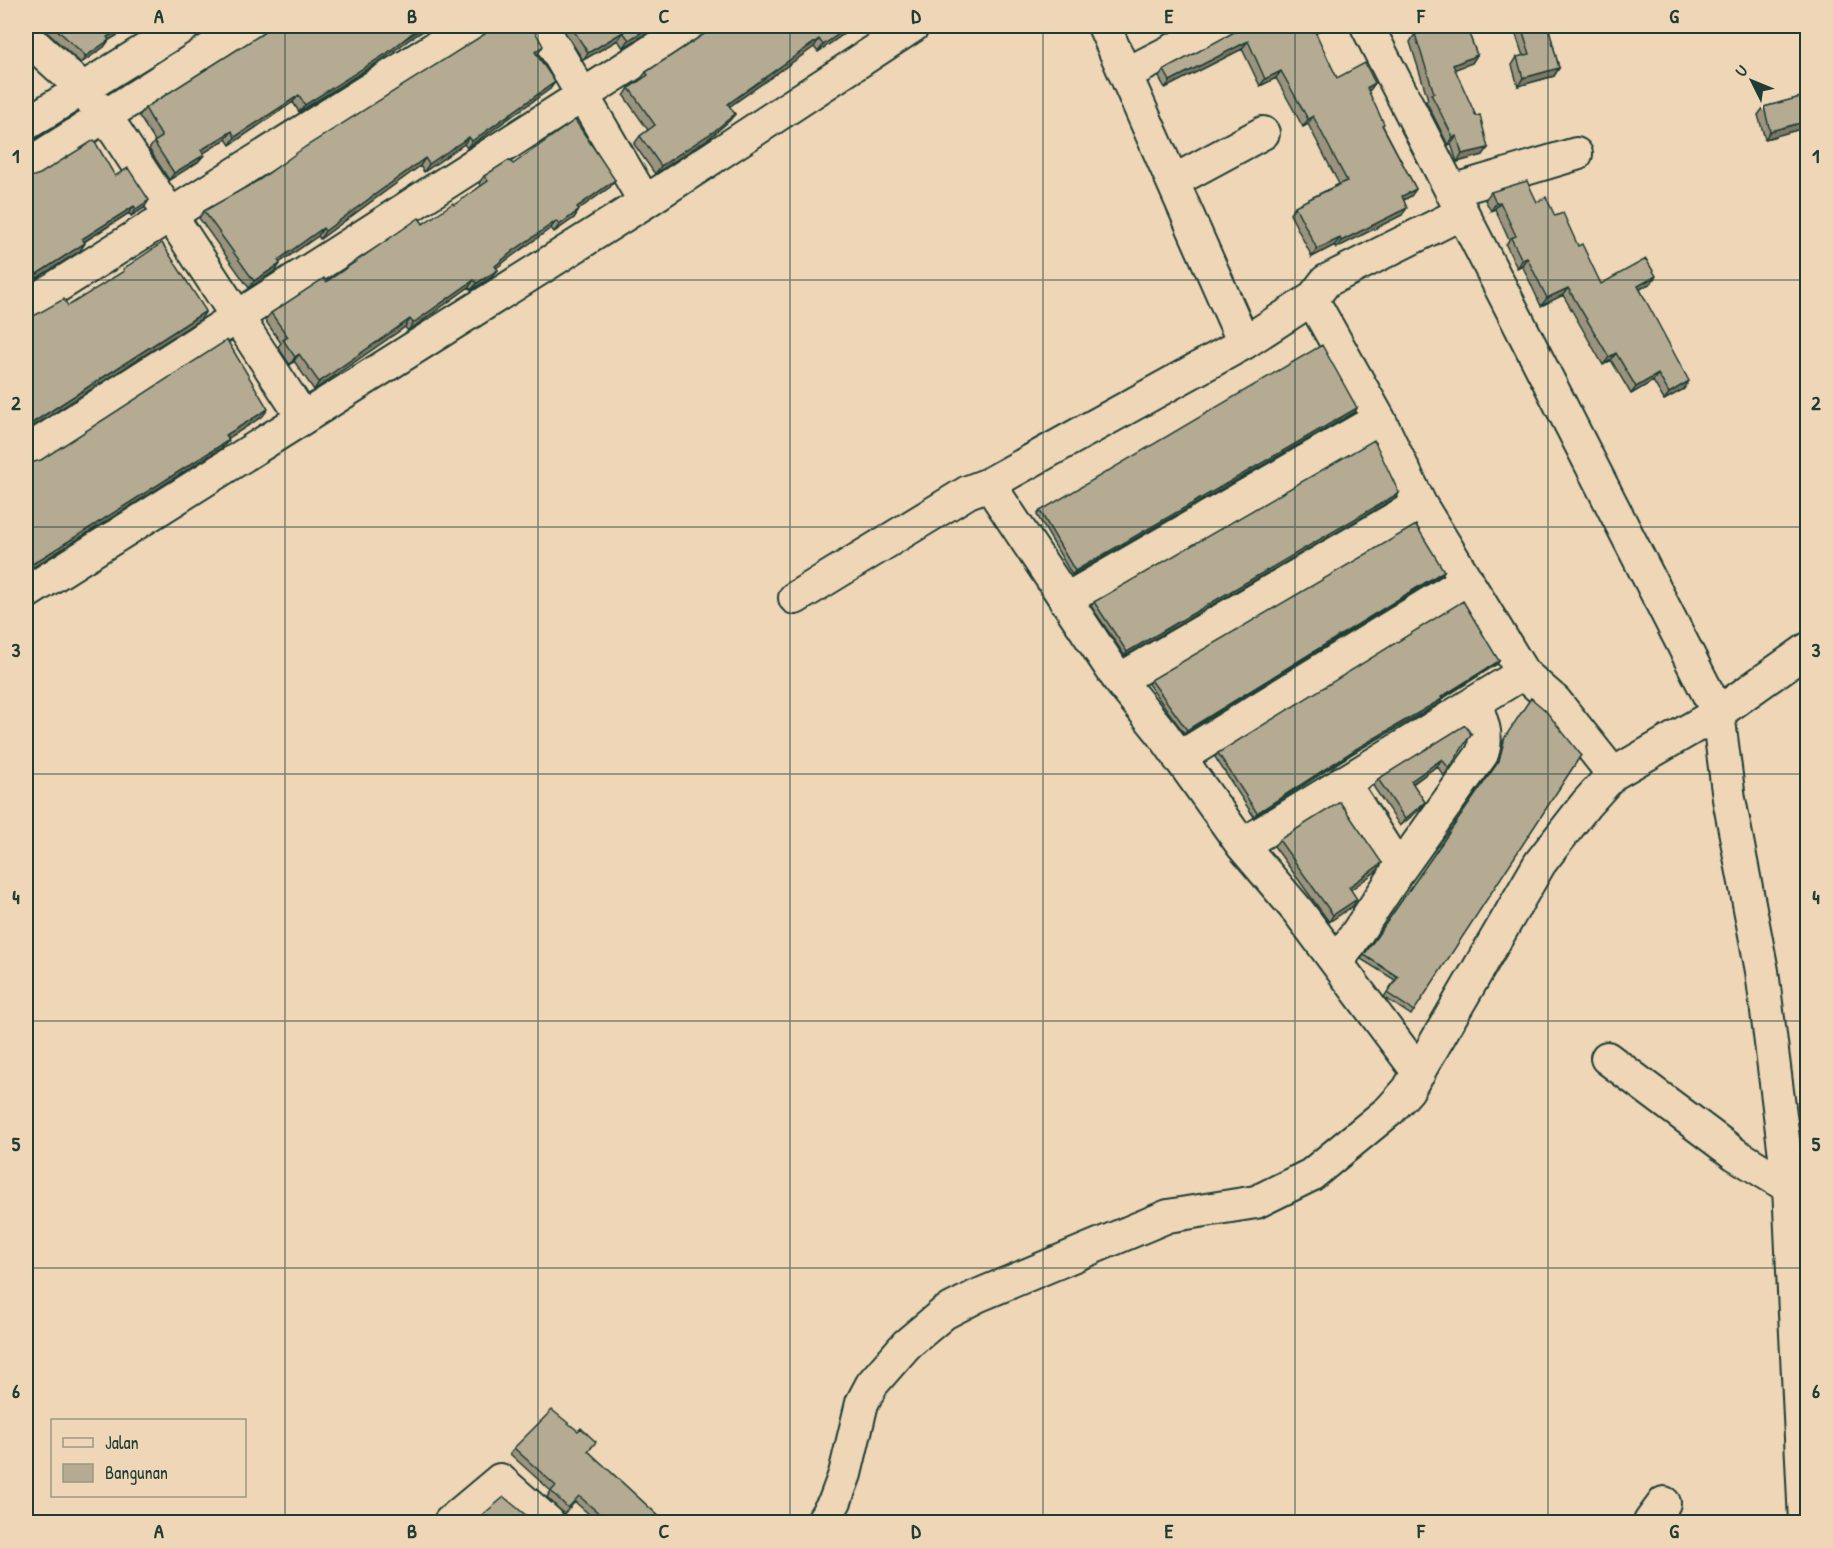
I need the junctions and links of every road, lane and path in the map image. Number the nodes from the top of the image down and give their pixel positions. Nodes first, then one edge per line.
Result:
1 (184, 26) edge
2 (247, 26) edge
3 (470, 26) edge
4 (542, 26) edge
5 (691, 26) edge
6 (913, 26) edge
7 (1104, 26) edge
8 (1220, 26) edge
9 (1367, 26) edge
10 (26, 37) edge
11 (1126, 74) junction
12 (82, 88) junction
13 (585, 95) junction
14 (104, 116) junction
15 (26, 124) edge
16 (1263, 133) dead end
17 (1576, 154) dead end
18 (26, 166) edge
19 (1174, 181) junction
20 (645, 202) junction
21 (1456, 202) junction
22 (172, 216) junction
23 (1312, 299) junction
24 (26, 306) edge
25 (236, 319) junction
26 (1245, 344) junction
27 (302, 416) junction
28 (1380, 419) junction
29 (26, 452) edge
30 (989, 484) junction
31 (1420, 504) junction
32 (1467, 580) junction
33 (26, 593) edge
34 (795, 598) dead end
35 (1065, 600) junction
36 (1808, 649) edge
37 (1523, 673) junction
38 (1119, 680) junction
39 (1475, 702) junction
40 (1718, 713) junction
41 (1179, 758) junction
42 (1614, 774) junction
43 (1343, 782) junction
44 (1242, 845) junction
45 (1399, 870) junction
46 (1337, 963) junction
47 (1607, 1058) dead end
48 (1419, 1073) junction
49 (1790, 1187) junction
50 (450, 1522) edge
51 (549, 1522) edge
52 (822, 1522) edge
53 (1805, 1522) edge

1 - 12 street
2 - 14 street
3 - 22 street
4 - 13 street
5 - 13 street
6 - 20 street
7 - 11 street
8 - 11 street
9 - 21 street
10 - 12 street
11 - 19 street
12 - 14 street
12 - 15 street
13 - 20 street
13 - 25 street
14 - 18 street
14 - 22 street
16 - 19 street
17 - 21 street
19 - 26 street
20 - 27 street
21 - 23 street
21 - 40 street
22 - 24 street
22 - 25 street
23 - 26 street
23 - 28 street
25 - 27 street
25 - 29 street
26 - 30 street
27 - 33 street
28 - 31 street
28 - 35 street
30 - 34 street
30 - 35 street
31 - 32 street
31 - 38 street
32 - 37 street
32 - 41 street
35 - 38 street
36 - 40 street
37 - 39 street
37 - 42 street
38 - 41 street
39 - 43 street
39 - 45 street
40 - 42 street
40 - 49 street
41 - 44 street
42 - 48 street
43 - 44 street
43 - 45 street
44 - 46 street
45 - 46 street
46 - 48 street
47 - 49 street
48 - 52 street
49 - 53 street
50 - 51 street

